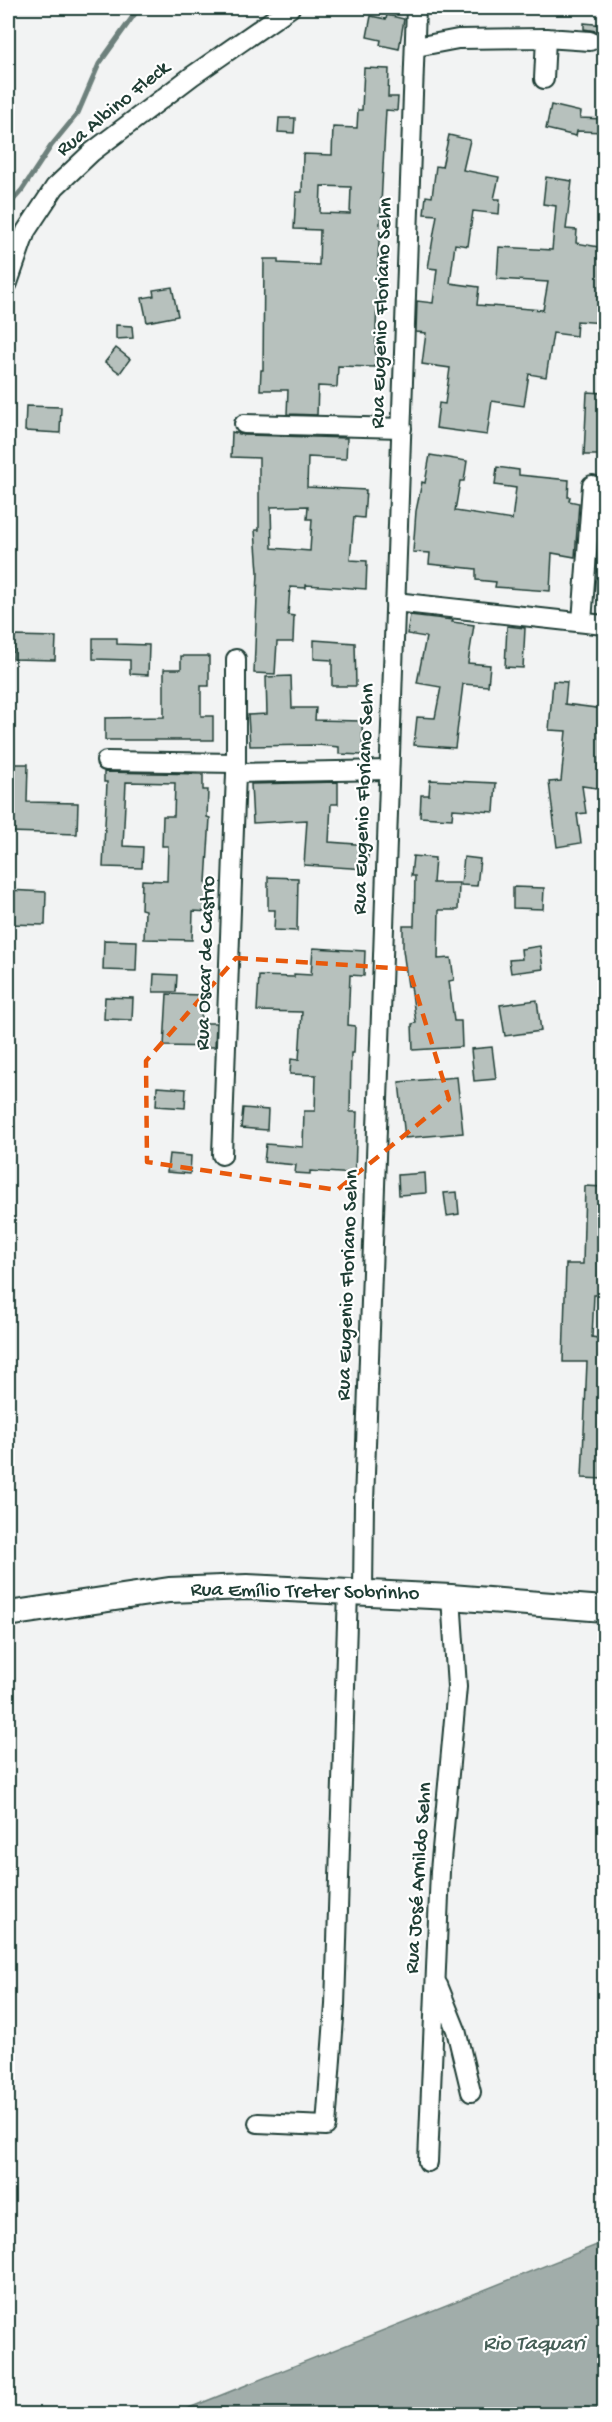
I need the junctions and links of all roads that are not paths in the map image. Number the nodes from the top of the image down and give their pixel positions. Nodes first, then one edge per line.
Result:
1 (291, 8) edge
2 (416, 8) edge
3 (546, 38) junction
4 (590, 41) dead end
5 (416, 47) junction
6 (544, 79) dead end
7 (8, 283) edge
8 (244, 424) dead end
9 (402, 428) junction
10 (592, 485) dead end
11 (395, 602) junction
12 (582, 622) junction
13 (604, 625) edge
14 (236, 659) dead end
15 (106, 761) dead end
16 (236, 768) junction
17 (388, 770) junction
18 (222, 1155) dead end
19 (356, 1592) junction
20 (451, 1597) junction
21 (604, 1609) edge
22 (8, 1614) edge
23 (436, 1980) junction
24 (471, 2092) dead end
25 (258, 2123) dead end
26 (428, 2162) dead end

1 - 7 street, Rua Albino Fleck
2 - 5 street, Rua Eugenio Floriano Sehn
3 - 4 street
3 - 5 street
3 - 6 street
5 - 9 street, Rua Eugenio Floriano Sehn
8 - 9 street
9 - 11 street, Rua Eugenio Floriano Sehn
10 - 12 street
11 - 12 street
11 - 17 street, Rua Eugenio Floriano Sehn
12 - 13 street
14 - 16 street, Rua Oscar de Castro
15 - 16 street
16 - 17 street
16 - 18 street, Rua Oscar de Castro
17 - 19 street, Rua Eugenio Floriano Sehn
19 - 20 main road, Rua Emílio Treter Sobrinho
19 - 22 main road, Rua Emílio Treter Sobrinho
19 - 25 street, Rua Eugenio Floriano Sehn
20 - 21 main road, Rua Emílio Treter Sobrinho
20 - 23 street, Rua José Arnildo Sehn
23 - 24 street
23 - 26 street, Rua José Arnildo Sehn

